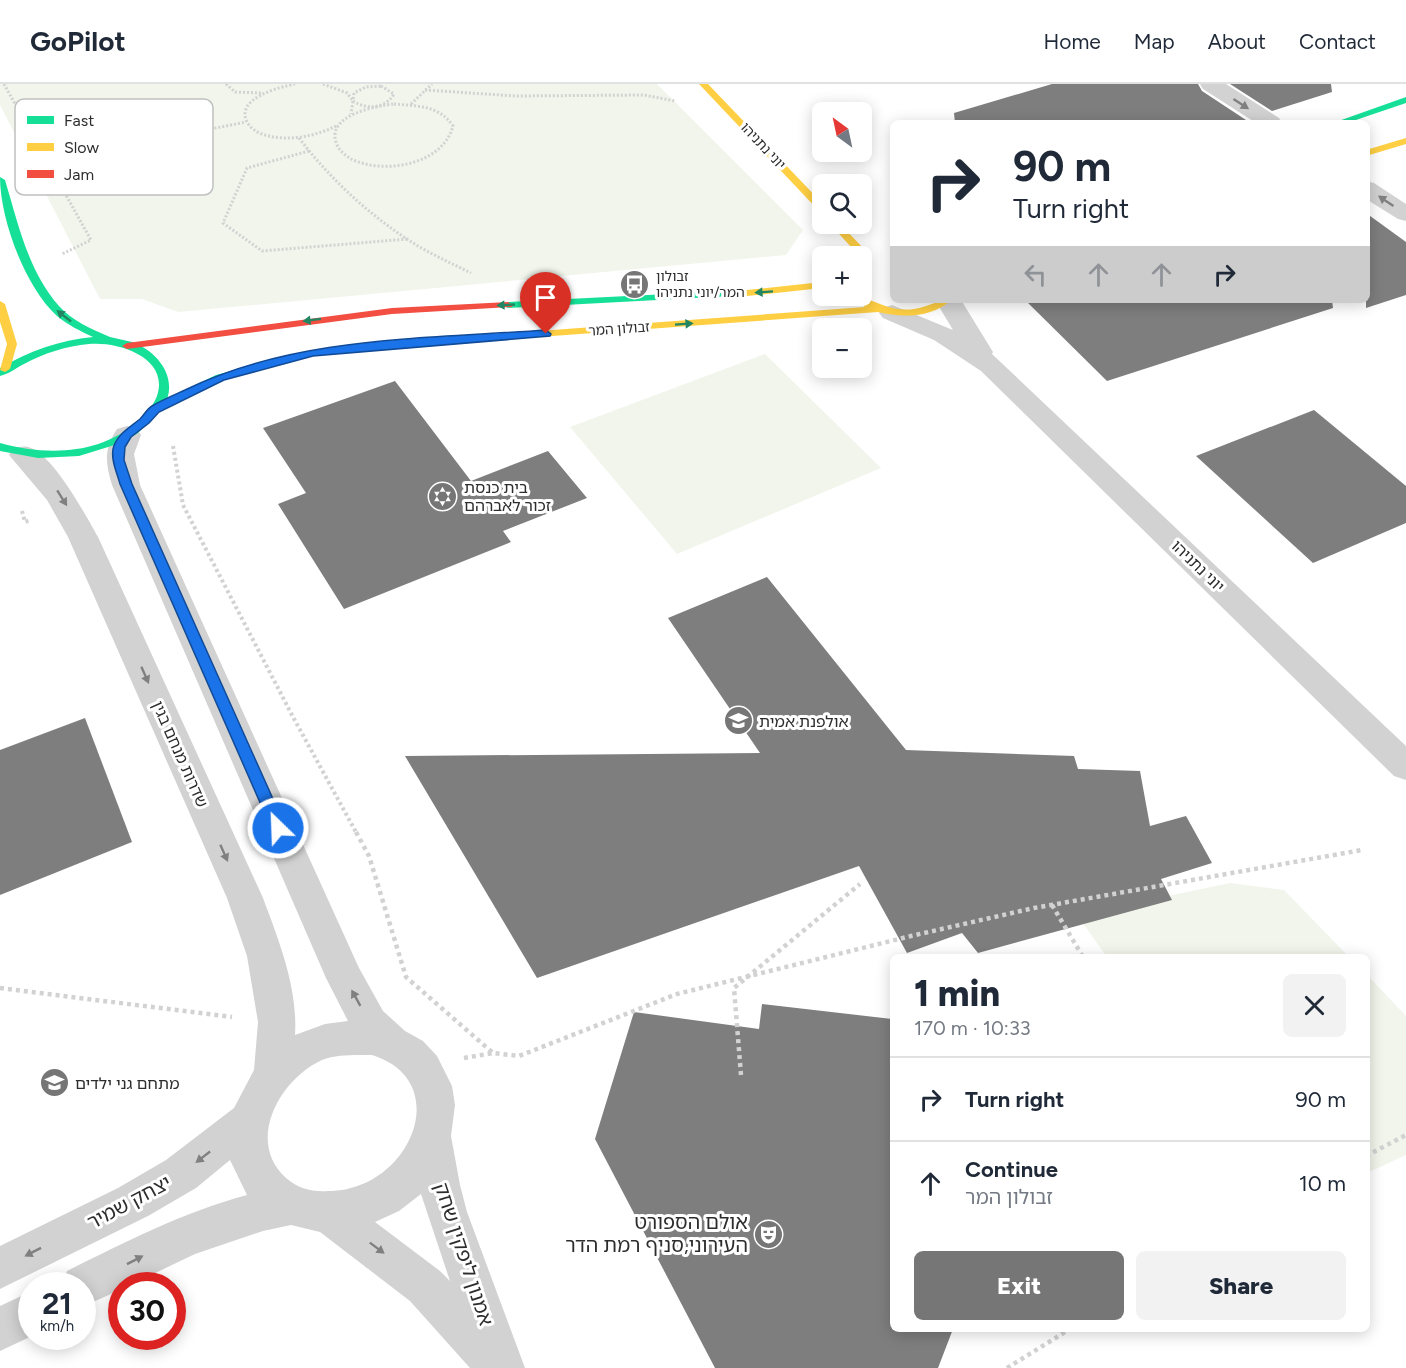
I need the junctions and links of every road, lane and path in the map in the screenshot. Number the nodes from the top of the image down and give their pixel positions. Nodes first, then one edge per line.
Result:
1 (4, 84) edge
2 (226, 84) edge
3 (282, 84) edge
4 (295, 84) edge
5 (323, 84) edge
6 (432, 84) edge
7 (704, 84) edge
8 (1211, 84) edge
9 (272, 89) junction
10 (425, 90) junction
11 (1406, 100) edge
12 (353, 101) junction
13 (15, 104) edge
14 (411, 104) junction
15 (376, 106) junction
16 (732, 112) junction
17 (350, 116) junction
18 (1266, 120) edge
19 (1347, 120) edge
20 (246, 122) junction
21 (341, 123) junction
22 (213, 129) edge
23 (299, 138) junction
24 (1406, 141) edge
25 (309, 151) junction
26 (1370, 152) edge
27 (0, 180) edge
28 (1370, 191) edge
29 (65, 195) edge
30 (812, 198) edge
31 (1406, 214) edge
32 (843, 234) edge
33 (408, 239) junction
34 (853, 246) edge
35 (882, 253) dead end
36 (872, 256) edge
37 (32, 268) junction
38 (812, 286) edge
39 (941, 303) edge
40 (949, 303) edge
41 (0, 304) edge
42 (502, 306) junction
43 (871, 306) edge
44 (885, 311) junction
45 (122, 344) junction
46 (990, 365) junction
47 (3, 371) edge
48 (193, 389) junction
49 (155, 409) junction
50 (127, 435) junction
51 (7, 451) edge
52 (1406, 767) edge
53 (1362, 849) dead end
54 (860, 884) dead end
55 (1052, 905) junction
56 (1081, 954) edge
57 (0, 988) edge
58 (277, 1022) junction
59 (493, 1053) junction
60 (407, 1055) junction
61 (741, 1075) dead end
62 (273, 1076) junction
63 (249, 1120) junction
64 (1406, 1135) edge
65 (432, 1138) junction
66 (1370, 1154) edge
67 (310, 1209) junction
68 (0, 1268) edge
69 (96, 1279) edge
70 (18, 1319) edge
71 (0, 1329) edge
72 (1065, 1332) edge
73 (502, 1368) edge
74 (1007, 1368) edge

1 - 13 path
2 - 9 path
3 - 9 path
4 - 9 path
5 - 12 path
6 - 10 path
7 - 16 street, יוני נתניהו
8 -> 18 street
9 - 20 path
10 - 14 path
10 - 16 path
11 - 19 street
12 - 15 path
12 - 15 path
12 - 17 path
14 - 15 path
14 - 21 path
15 - 17 path
16 - 30 street, יוני נתניהו
17 - 21 path
20 - 22 path
20 - 23 path
21 - 23 path
23 - 25 path
24 - 26 street
25 - 33 path
25 - 33 path
27 - 37 street
31 -> 28 street
29 - 37 path
32 - 34 street
33 - 42 path
35 - 36 street
45 -> 37 street
38 -> 42 street, זבולון המר
39 - 44 street, זבולון המר
40 - 46 street, יוני נתניהו
41 - 47 street
42 -> 45 street, זבולון המר
43 - 44 street
44 - 46 street, יוני נתניהו
48 -> 44 street, זבולון המר
45 - 47 street, זבולון המר
45 - 49 street
46 - 52 street, יוני נתניהו
48 - 49 street, זבולון המר
48 - 59 path
49 - 50 street
50 - 51 street
60 -> 50 street
51 -> 58 street, שדרות מנחם בגין
53 - 55 path
54 - 61 path, bridge
55 - 56 path
55 - 59 path
57 - 58 path
58 - 62 street, שדרות מנחם בגין
59 - 60 path
60 - 62 street
60 - 65 street
62 - 63 street
63 - 67 street
63 -> 68 street, יצחק שמיר
64 - 66 path
65 - 67 street
65 - 73 street, אמנון ליפקין שחק
69 -> 67 street
67 -> 73 street, אמנון ליפקין שחק
70 - 71 street
72 - 74 path

